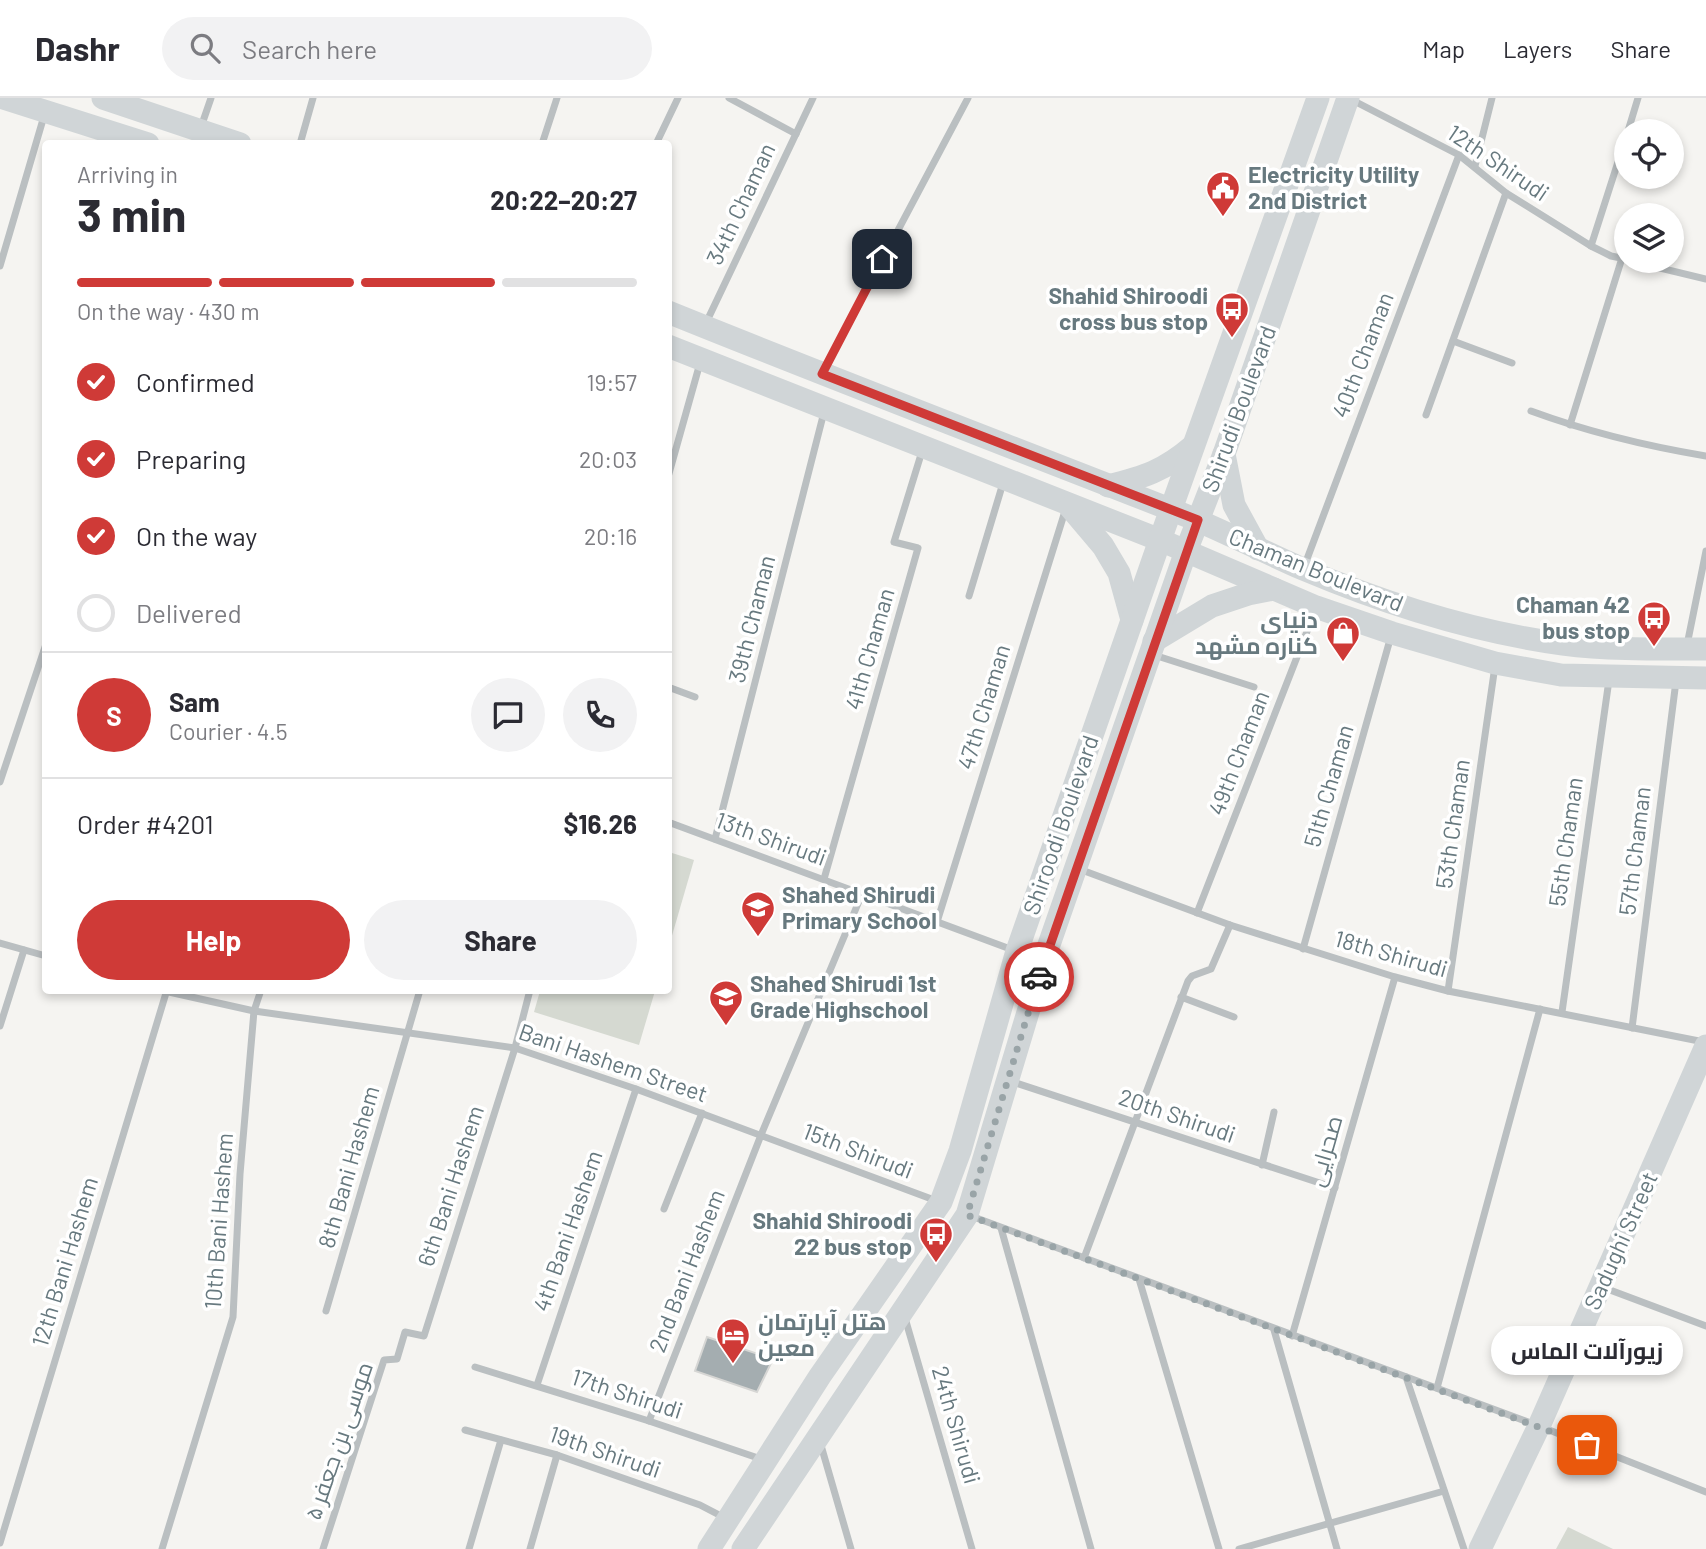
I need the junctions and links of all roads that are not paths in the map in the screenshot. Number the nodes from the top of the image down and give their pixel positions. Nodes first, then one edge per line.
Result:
1 (3, 98) edge
2 (103, 98) edge
3 (211, 98) edge
4 (313, 98) edge
5 (557, 98) edge
6 (677, 98) edge
7 (729, 98) edge
8 (813, 98) edge
9 (968, 98) edge
10 (1318, 98) edge
11 (1348, 98) edge
12 (1492, 98) edge
13 (1638, 98) edge
14 (46, 112) junction
15 (1632, 119) edge
16 (199, 131) junction
17 (796, 134) junction
18 (135, 140) edge
19 (227, 140) edge
20 (301, 140) edge
21 (543, 140) edge
22 (658, 140) edge
23 (1459, 155) junction
24 (1475, 166) junction
25 (1614, 174) edge
26 (1506, 193) junction
27 (1591, 246) junction
28 (1614, 255) edge
29 (0, 266) edge
30 (1619, 273) edge
31 (1681, 273) edge
32 (1706, 279) edge
33 (672, 314) edge
34 (704, 327) junction
35 (1453, 341) junction
36 (672, 348) edge
37 (701, 359) junction
38 (1512, 363) dead end
39 (822, 374) junction
40 (825, 409) junction
41 (1531, 411) dead end
42 (1426, 415) dead end
43 (1570, 425) junction
44 (1195, 444) junction
45 (923, 447) junction
46 (672, 453) edge
47 (1224, 454) junction
48 (1706, 456) edge
49 (1004, 479) junction
50 (1108, 486) junction
51 (1068, 504) junction
52 (1172, 509) junction
53 (1198, 520) junction
54 (1160, 540) junction
55 (1258, 549) junction
56 (1186, 551) junction
57 (1706, 551) edge
58 (1304, 569) junction
59 (1274, 589) junction
60 (969, 596) dead end
61 (1316, 607) junction
62 (1132, 620) junction
63 (1392, 633) junction
64 (1152, 647) junction
65 (1696, 649) edge
66 (42, 656) edge
67 (1495, 663) junction
68 (1609, 677) junction
69 (1706, 678) edge
70 (1676, 679) junction
71 (1254, 687) dead end
72 (672, 688) edge
73 (695, 697) dead end
74 (0, 782) edge
75 (672, 823) edge
76 (715, 839) junction
77 (1075, 868) junction
78 (824, 879) junction
79 (862, 894) junction
80 (1197, 913) junction
81 (937, 922) junction
82 (1230, 925) junction
83 (0, 943) edge
84 (1303, 949) junction
85 (24, 950) junction
86 (1017, 951) junction
87 (42, 955) edge
88 (1395, 977) junction
89 (1448, 991) junction
90 (162, 994) edge
91 (173, 994) edge
92 (260, 994) edge
93 (419, 994) edge
94 (529, 994) edge
95 (1181, 997) junction
96 (1540, 1009) junction
97 (254, 1011) junction
98 (1562, 1012) junction
99 (1234, 1017) dead end
100 (0, 1026) edge
101 (1632, 1028) junction
102 (408, 1033) junction
103 (1706, 1044) edge
104 (515, 1048) junction
105 (1008, 1080) junction
106 (636, 1089) junction
107 (1274, 1112) dead end
108 (702, 1113) junction
109 (1134, 1121) junction
110 (761, 1135) junction
111 (1262, 1165) junction
112 (1335, 1188) junction
113 (941, 1202) junction
114 (664, 1209) dead end
115 (967, 1215) junction
116 (1001, 1228) junction
117 (1084, 1258) junction
118 (1139, 1279) junction
119 (1601, 1287) junction
120 (327, 1311) dead end
121 (904, 1312) junction
122 (1706, 1326) edge
123 (1274, 1330) junction
124 (424, 1336) joint
125 (1292, 1336) junction
126 (475, 1367) dead end
127 (1406, 1377) junction
128 (537, 1385) junction
129 (1437, 1388) junction
130 (649, 1420) junction
131 (1539, 1426) junction
132 (466, 1430) dead end
133 (819, 1437) junction
134 (501, 1440) junction
135 (557, 1455) junction
136 (766, 1460) junction
137 (1444, 1491) junction
138 (1706, 1492) edge
139 (729, 1520) junction
140 (1330, 1523) junction
141 (0, 1543) edge
142 (162, 1549) edge
143 (323, 1549) edge
144 (469, 1549) edge
145 (530, 1549) edge
146 (709, 1549) edge
147 (743, 1549) edge
148 (851, 1549) edge
149 (972, 1549) edge
150 (1091, 1549) edge
151 (1219, 1549) edge
152 (1239, 1549) edge
153 (1337, 1549) edge
154 (1464, 1549) edge
155 (1480, 1549) edge

1 - 14 main road
2 - 16 main road
3 - 16 street
4 - 20 street
5 - 21 street
6 - 22 street
7 - 17 street
8 - 17 street, 34th Chaman
9 - 39 street
10 - 44 main road, Shiroodi Boulevard
11 - 23 street, 12th Shirudi
11 - 47 main road, Shirudi Boulevard
12 - 24 street
13 - 15 street
14 - 18 main road
14 - 29 street
16 - 19 main road
17 - 34 street, 34th Chaman
23 - 24 street, 12th Shirudi
23 - 58 street, 40th Chaman
24 - 26 street, 12th Shirudi
25 - 27 street
26 - 27 street, 12th Shirudi
26 - 35 street
27 - 28 street, 12th Shirudi
30 - 43 street
31 - 32 street
33 - 34 main road, Chaman Boulevard
34 - 39 main road, Chaman Boulevard
35 - 38 street
35 - 42 street
36 - 37 main road, Chaman Boulevard
37 - 40 main road, Chaman Boulevard
37 - 46 street
39 - 50 main road, Chaman Boulevard
40 - 45 main road, Chaman Boulevard
40 - 76 street, 39th Chaman
41 - 43 street
43 - 48 street
44 - 50 main road
44 - 52 main road, Shiroodi Boulevard
45 - 49 main road, Chaman Boulevard
45 - 78 street, 41th Chaman
47 - 53 main road, Shirudi Boulevard
47 - 55 main road
49 - 51 main road, Chaman Boulevard
49 - 60 street
50 - 52 main road, Chaman Boulevard
51 - 54 main road, Chaman Boulevard
51 - 62 main road
51 - 81 street, 47th Chaman
52 - 53 main road, Chaman Boulevard
52 - 54 main road, Shiroodi Boulevard
53 - 55 main road, Chaman Boulevard
53 - 56 main road, Shirudi Boulevard
54 - 56 main road, Chaman Boulevard
54 - 62 main road, Shiroodi Boulevard
55 - 58 main road, Chaman Boulevard
56 - 59 main road, Chaman Boulevard
56 - 64 main road, Shirudi Boulevard
57 - 65 street
58 - 65 main road, Chaman Boulevard
59 - 61 main road, Chaman Boulevard
59 - 64 main road
61 - 63 main road, Chaman Boulevard
61 - 80 street, 49th Chaman
62 - 86 main road, Shiroodi Boulevard
63 - 67 main road, Chaman Boulevard
63 - 84 street, 51th Chaman
64 - 71 street
64 - 77 main road, Shirudi Boulevard
66 - 74 street
67 - 68 main road, Chaman Boulevard
67 - 89 street, 53th Chaman
68 - 70 main road, Chaman Boulevard
68 - 98 street, 55th Chaman
69 - 70 main road, Chaman Boulevard
70 - 101 street, 57th Chaman
72 - 73 street
75 - 76 street, 13th Shirudi
76 - 78 street, 13th Shirudi
77 - 80 street, 18th Shirudi
77 - 105 main road, Shirudi Boulevard
78 - 79 street, 13th Shirudi
79 - 81 street, 13th Shirudi
79 - 110 street, 2nd Bani Hashem
80 - 82 street, 18th Shirudi
81 - 86 street, 13th Shirudi
82 - 84 street, 18th Shirudi
82 - 95 street
83 - 85 street
84 - 88 street, 18th Shirudi
85 - 87 street
85 - 100 street
86 - 113 main road, Shiroodi Boulevard
88 - 89 street, 18th Shirudi
88 - 112 street, صحرایی
89 - 96 street, 18th Shirudi
90 - 141 street, 12th Bani Hashem
91 - 97 street, Bani Hashem Street
92 - 97 street, 10th Bani Hashem
93 - 102 street, 8th Bani Hashem
94 - 104 street, 6th Bani Hashem
95 - 99 street
95 - 109 street
96 - 98 street, 18th Shirudi
96 - 129 street
97 - 102 street, Bani Hashem Street
97 - 142 street, 10th Bani Hashem
98 - 101 street, 18th Shirudi
101 - 103 street, 18th Shirudi
102 - 104 street, Bani Hashem Street
102 - 120 street, 8th Bani Hashem
103 - 119 main road, Sadughi Street
104 - 106 street, Bani Hashem Street
104 - 124 street, 6th Bani Hashem
105 - 109 street, 20th Shirudi
105 - 115 main road, Shirudi Boulevard
106 - 108 street, Bani Hashem Street
106 - 128 street, 4th Bani Hashem
107 - 111 street
108 - 110 street, Bani Hashem Street
108 - 114 street
109 - 111 street, 20th Shirudi
109 - 117 street
110 - 113 street, 15th Shirudi
110 - 130 street, 2nd Bani Hashem
111 - 112 street, 20th Shirudi
112 - 125 street, صحرایی
113 - 136 main road, Shiroodi Boulevard
115 - 116 street
115 - 121 main road, Shirudi Boulevard
116 - 117 street
116 - 150 street
117 - 118 street
118 - 123 street
118 - 151 street
119 - 122 street
119 - 131 main road, Sadughi Street
121 - 133 main road, Shirudi Boulevard
121 - 149 street, 24th Shirudi
123 - 125 street
123 - 140 street
124 - 143 street, موسی بن جعفر ۵
125 - 127 street
126 - 128 street, 17th Shirudi
127 - 129 street
127 - 137 street
128 - 130 street, 17th Shirudi
129 - 131 street
130 - 136 street, 17th Shirudi
131 - 138 street
131 - 155 main road, Sadughi Street
132 - 134 street, 19th Shirudi
133 - 147 main road, Shirudi Boulevard
133 - 148 street
134 - 135 street, 19th Shirudi
134 - 144 street
135 - 139 street, 19th Shirudi
135 - 145 street
136 - 139 main road, Shiroodi Boulevard
137 - 140 street
137 - 154 street
139 - 146 main road, Shiroodi Boulevard
140 - 152 street
140 - 153 street

